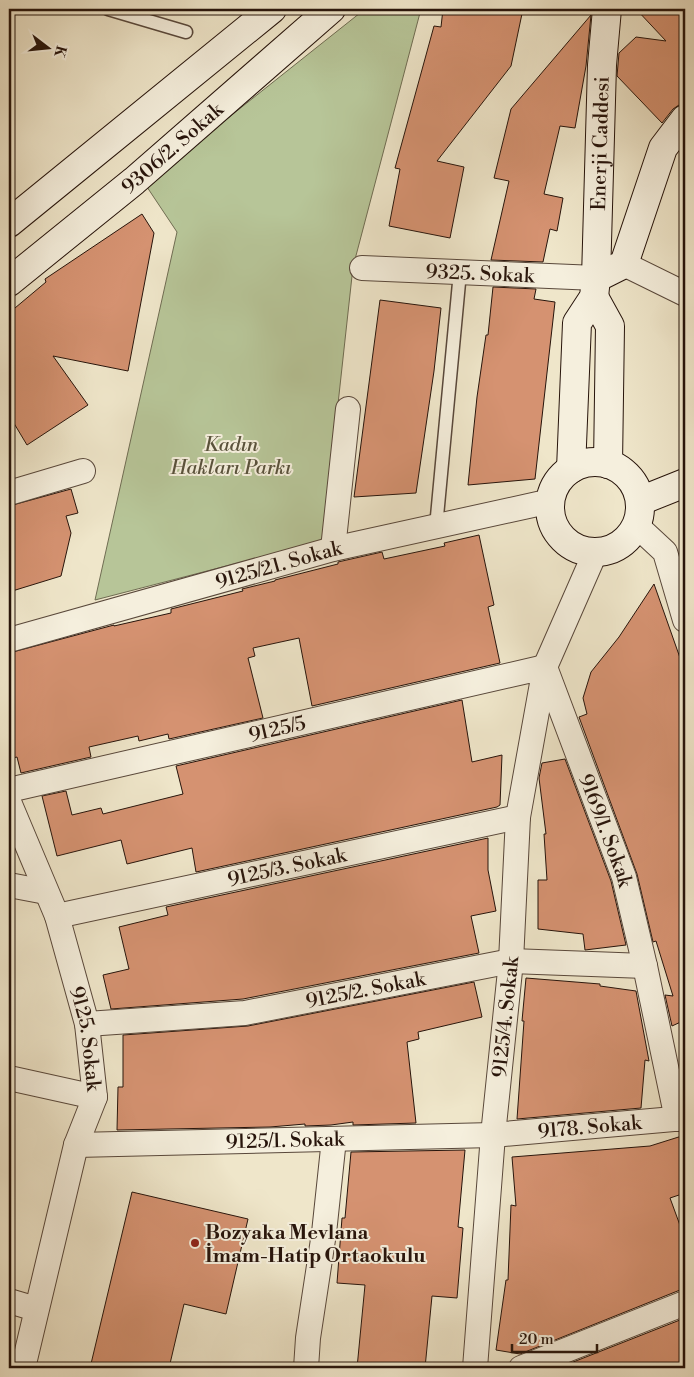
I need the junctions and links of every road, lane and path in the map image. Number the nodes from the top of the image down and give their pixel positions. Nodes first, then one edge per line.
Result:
1 (108, 9) edge
2 (272, 9) edge
3 (331, 9) edge
4 (607, 9) edge
5 (186, 32) dead end
6 (685, 120) edge
7 (9, 223) edge
8 (624, 264) junction
9 (362, 268) dead end
10 (460, 272) junction
11 (9, 282) edge
12 (595, 287) junction
13 (685, 294) edge
14 (348, 408) dead end
15 (608, 464) junction
16 (571, 469) junction
17 (83, 471) dead end
18 (685, 483) edge
19 (9, 493) edge
20 (551, 501) junction
21 (638, 514) junction
22 (436, 527) junction
23 (333, 549) junction
24 (595, 553) junction
25 (685, 620) edge
26 (9, 640) edge
27 (545, 667) junction
28 (9, 790) edge
29 (9, 802) edge
30 (518, 817) junction
31 (9, 885) edge
32 (46, 892) junction
33 (56, 916) junction
34 (511, 961) junction
35 (645, 966) junction
36 (87, 1024) junction
37 (9, 1078) edge
38 (95, 1096) junction
39 (681, 1119) edge
40 (493, 1135) junction
41 (334, 1139) junction
42 (76, 1145) junction
43 (9, 1301) edge
44 (685, 1303) edge
45 (36, 1309) junction
46 (23, 1368) edge
47 (306, 1368) edge
48 (475, 1368) edge
49 (521, 1368) edge

1 - 5 lane
2 - 7 main road
3 - 11 main road, 9306/2. Sokak
4 - 12 main road, Enerji Caddesi
6 - 8 main road
8 - 12 main road
8 - 13 street
9 - 10 street, 9325. Sokak
10 - 12 street, 9325. Sokak
10 - 22 lane
12 - 15 main road
12 - 16 main road
14 - 23 street
15 - 16 main road
15 - 21 main road
16 - 20 main road
17 - 19 street
18 - 21 main road
20 - 22 street, 9125/21. Sokak
20 - 24 main road
21 - 24 main road
21 - 25 street
22 - 23 street, 9125/21. Sokak
23 - 26 street, 9125/21. Sokak
24 - 27 street
27 - 28 street, 9125/5
27 - 30 street, 9125/4. Sokak
27 - 35 street, 9169/1. Sokak
29 - 32 street, 9125. Sokak
30 - 33 street, 9125/3. Sokak
30 - 34 street, 9125/4. Sokak
31 - 32 street
32 - 33 street, 9125. Sokak
33 - 36 street, 9125. Sokak
34 - 35 street, 9125/2. Sokak
34 - 36 street, 9125/2. Sokak
34 - 40 street, 9125/4. Sokak
35 - 39 street, 9169/1. Sokak
36 - 38 street, 9125. Sokak
37 - 38 street
38 - 42 street, 9125. Sokak
39 - 40 street, 9178. Sokak
40 - 41 street, 9125/1. Sokak
40 - 48 street, 9125/4. Sokak
41 - 42 street, 9125/1. Sokak
41 - 47 street
42 - 45 street, 9125. Sokak
43 - 45 street
44 - 49 street
45 - 46 street, 9125. Sokak

